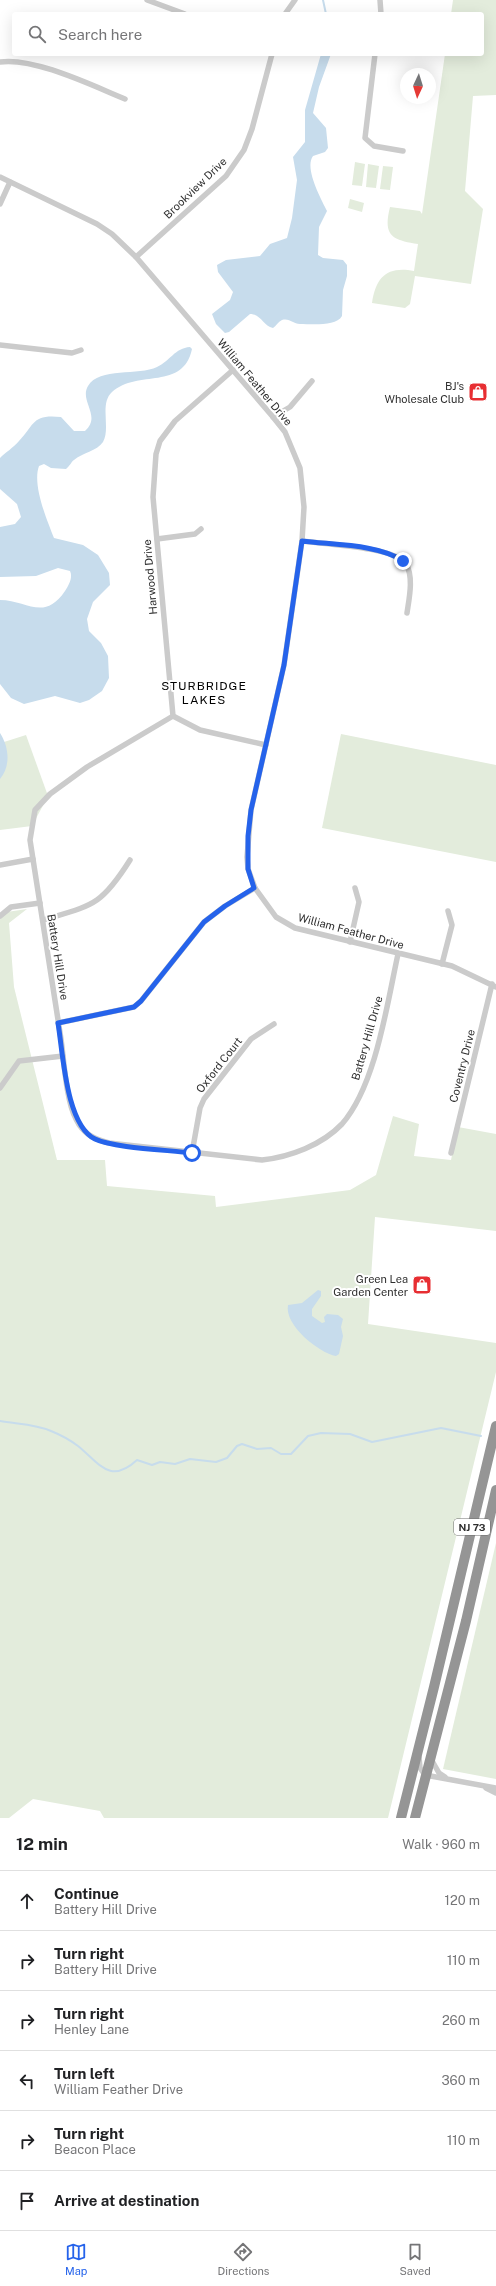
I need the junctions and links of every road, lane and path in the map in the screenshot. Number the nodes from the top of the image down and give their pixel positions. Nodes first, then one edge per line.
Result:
1 (147, 0) edge
2 (295, 0) edge
3 (380, 0) edge
4 (180, 12) edge
5 (286, 12) edge
6 (381, 12) edge
7 (271, 56) edge
8 (375, 56) edge
9 (0, 62) edge
10 (125, 99) dead end
11 (403, 151) dead end
12 (0, 177) edge
13 (10, 182) junction
14 (0, 204) edge
15 (136, 257) junction
16 (0, 345) edge
17 (81, 350) dead end
18 (233, 370) junction
19 (312, 381) dead end
20 (273, 417) junction
21 (201, 529) dead end
22 (157, 539) junction
23 (302, 541) junction
24 (407, 613) dead end
25 (173, 716) junction
26 (266, 745) junction
27 (33, 860) junction
28 (130, 860) dead end
29 (0, 865) edge
30 (254, 888) junction
31 (355, 888) dead end
32 (40, 903) junction
33 (448, 911) dead end
34 (0, 916) edge
35 (43, 920) junction
36 (350, 942) junction
37 (398, 954) junction
38 (442, 964) junction
39 (495, 985) edge
40 (58, 1023) junction
41 (274, 1024) dead end
42 (63, 1056) junction
43 (0, 1088) edge
44 (192, 1153) junction
45 (451, 1153) dead end
46 (496, 1426) edge
47 (496, 1490) edge
48 (494, 1504) edge
49 (418, 1753) junction
50 (430, 1756) junction
51 (425, 1774) junction
52 (447, 1778) junction
53 (478, 1784) junction
54 (496, 1788) edge
55 (496, 1793) edge
56 (401, 1818) edge
57 (405, 1818) edge
58 (415, 1818) edge

1 - 4 street
2 - 5 street
3 - 6 street
7 - 15 street, Brookview Drive
8 - 11 street
9 - 10 street
12 - 13 street, William Feather Drive
13 - 14 street
13 - 15 street, William Feather Drive
15 - 18 street, William Feather Drive
16 - 17 street
18 - 20 street, William Feather Drive
18 - 22 street, Harwood Drive
19 - 20 street
20 - 23 street, William Feather Drive
21 - 22 street
22 - 25 street, Harwood Drive
23 - 24 street
23 - 26 street, William Feather Drive
25 - 26 street
25 - 27 street, Battery Hill Drive
26 - 30 street, William Feather Drive
27 - 29 street
27 - 32 street, Battery Hill Drive
28 - 35 street
30 - 36 street, William Feather Drive
30 - 40 street
31 - 36 street
32 - 34 street
32 - 35 street, Battery Hill Drive
33 - 38 street
35 - 40 street, Battery Hill Drive
36 - 37 street, William Feather Drive
37 - 38 street, William Feather Drive
37 - 44 street, Battery Hill Drive
38 - 39 street, William Feather Drive
39 - 45 street, Coventry Drive
40 - 42 street, Battery Hill Drive
41 - 44 street, Oxford Court
42 - 43 street
42 - 44 street, Battery Hill Drive
46 - 49 highway, NJ 73
47 - 48 highway, NJ 73
48 - 50 highway, NJ 73
49 - 51 street
49 - 56 highway, NJ 73
50 - 51 highway, NJ 73
50 - 52 street
51 - 52 street
51 - 58 highway, NJ 73
52 - 53 street
53 - 54 street
53 - 55 street
56 - 57 street

